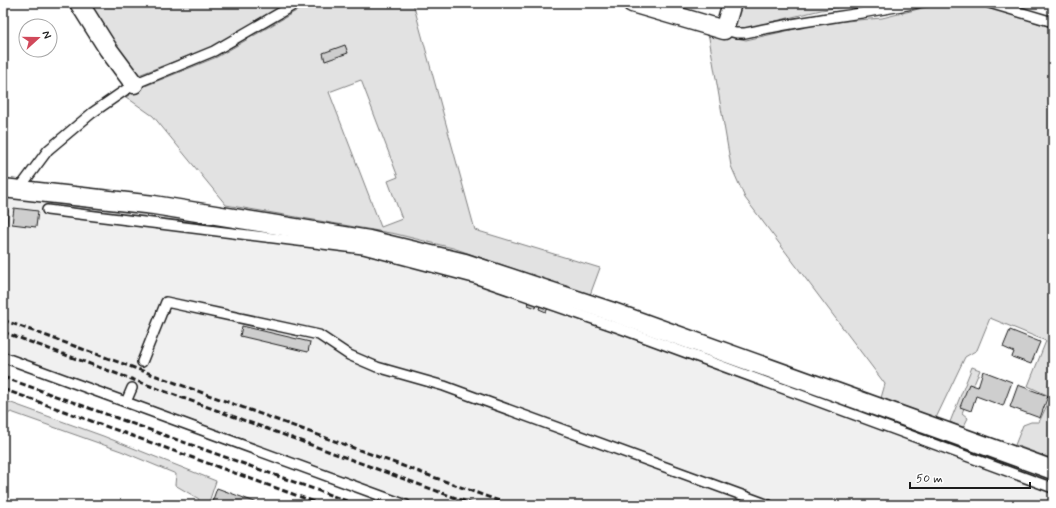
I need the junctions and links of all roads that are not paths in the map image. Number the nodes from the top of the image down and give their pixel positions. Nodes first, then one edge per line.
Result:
1 (79, 3) edge
2 (297, 3) edge
3 (632, 3) edge
4 (732, 3) edge
5 (917, 3) edge
6 (989, 3) edge
7 (1053, 22) edge
8 (724, 30) junction
9 (134, 84) junction
10 (11, 188) edge
11 (47, 210) dead end
12 (3, 357) edge
13 (142, 362) dead end
14 (132, 388) dead end
15 (126, 402) junction
16 (1053, 470) edge
17 (1053, 488) edge
18 (406, 505) edge
19 (769, 505) edge

1 - 9 street
2 - 9 lane
3 - 8 street
4 - 8 street
5 - 8 lane
6 - 7 lane
9 - 10 lane
10 - 16 street
11 - 17 lane
12 - 15 lane
13 - 19 lane
14 - 15 lane
15 - 18 lane

